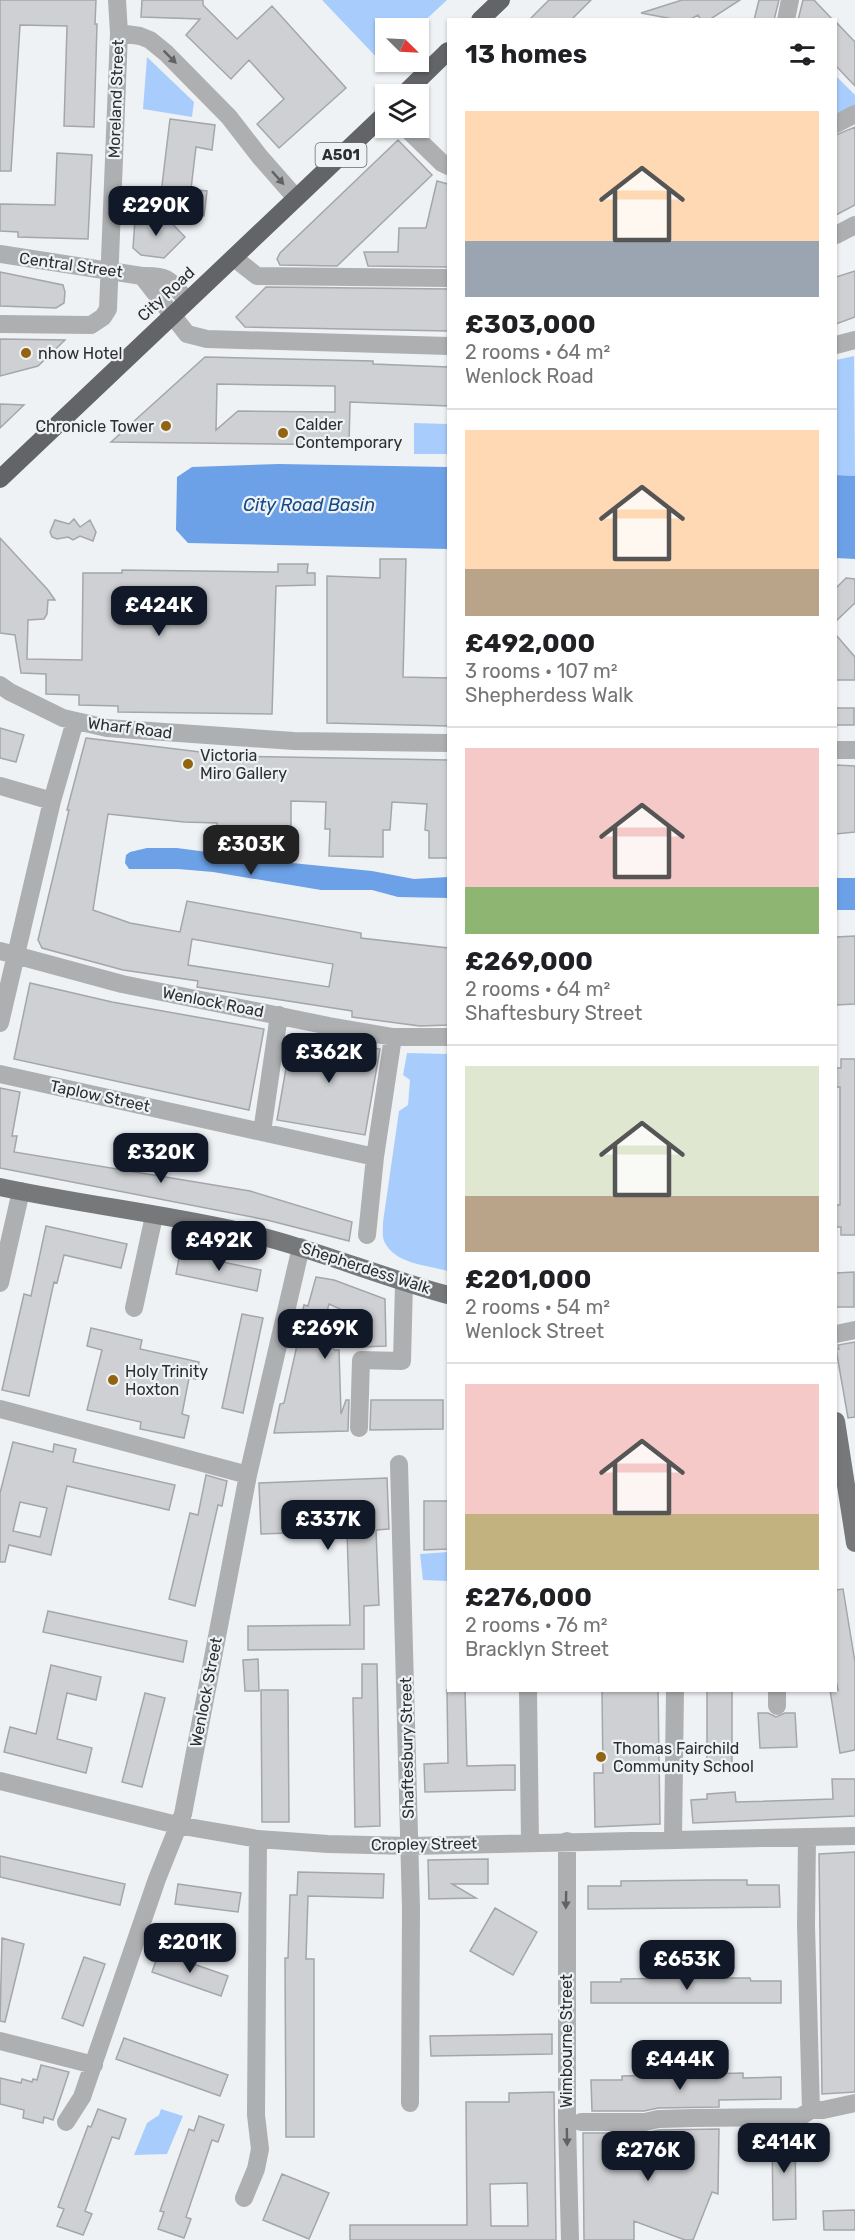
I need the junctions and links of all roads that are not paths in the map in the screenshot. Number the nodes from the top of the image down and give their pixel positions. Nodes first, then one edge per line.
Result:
1 (117, 0) edge
2 (501, 0) edge
3 (790, 0) edge
4 (485, 18) edge
5 (786, 18) edge
6 (119, 33) junction
7 (447, 52) edge
8 (414, 84) edge
9 (855, 114) edge
10 (375, 123) edge
11 (837, 123) edge
12 (416, 138) edge
13 (447, 166) edge
14 (296, 198) junction
15 (855, 225) edge
16 (837, 234) edge
17 (0, 254) edge
18 (234, 258) junction
19 (110, 270) junction
20 (142, 276) junction
21 (447, 278) edge
22 (188, 301) junction
23 (172, 315) junction
24 (0, 324) edge
25 (855, 340) edge
26 (837, 345) edge
27 (447, 346) edge
28 (0, 478) edge
29 (0, 685) edge
30 (75, 721) junction
31 (447, 743) edge
32 (837, 750) edge
33 (855, 750) edge
34 (0, 786) edge
35 (52, 801) junction
36 (8, 953) edge
37 (279, 1015) junction
38 (0, 1023) edge
39 (393, 1037) junction
40 (447, 1037) edge
41 (0, 1074) edge
42 (262, 1132) junction
43 (375, 1157) junction
44 (0, 1187) edge
45 (21, 1191) junction
46 (154, 1216) junction
47 (366, 1235) dead end
48 (301, 1246) junction
49 (0, 1282) edge
50 (404, 1283) junction
51 (447, 1295) edge
52 (134, 1308) dead end
53 (855, 1330) edge
54 (837, 1334) edge
55 (0, 1410) edge
56 (837, 1427) edge
57 (359, 1428) dead end
58 (399, 1464) dead end
59 (248, 1475) junction
60 (855, 1543) edge
61 (528, 1692) edge
62 (675, 1692) edge
63 (0, 1782) edge
64 (177, 1825) junction
65 (855, 1836) edge
66 (807, 1837) junction
67 (258, 1839) junction
68 (673, 1839) junction
69 (567, 1841) junction
70 (530, 1842) junction
71 (410, 1846) junction
72 (0, 2041) edge
73 (94, 2065) junction
74 (410, 2103) dead end
75 (855, 2103) edge
76 (811, 2110) junction
77 (66, 2122) dead end
78 (581, 2122) dead end
79 (244, 2198) dead end
80 (570, 2240) edge

1 - 6 street, Moreland Street
2 - 4 highway
3 - 5 street
6 -> 14 street
6 - 19 street, Moreland Street
7 - 8 highway
9 - 11 street
10 - 14 highway, City Road / A501
12 - 13 street
14 - 18 highway, City Road / A501
15 - 16 street
17 - 19 street, Central Street
18 - 21 street
18 - 22 highway, City Road / A501
19 - 20 street, Central Street
19 - 24 street, Moreland Street
20 - 22 street, Central Street
20 - 23 street, Central Street
22 - 23 highway, City Road / A501
23 - 27 street, Central Street
23 - 28 highway, City Road / A501
25 - 26 street
29 - 30 street, Wharf Road
30 - 31 street, Wharf Road
30 - 35 street
32 - 33 street
34 - 35 street
35 - 36 street
36 - 37 street, Wenlock Road
36 - 38 street
37 - 39 street, Wenlock Road
37 - 42 street
39 - 40 street, Wenlock Road
39 - 43 street
41 - 42 street, Taplow Street
42 - 43 street, Taplow Street
43 - 47 street
44 - 45 main road, Shepherdess Walk
45 - 46 main road, Shepherdess Walk
45 - 49 street
46 - 48 main road, Shepherdess Walk
46 - 52 street
48 - 50 main road, Shepherdess Walk
48 - 59 street, Wenlock Street
50 - 51 main road, Shepherdess Walk
50 - 57 street
53 - 54 street
55 - 59 street
56 - 60 main road
58 - 71 street, Shaftesbury Street
59 - 64 street, Wenlock Street
61 - 70 street
62 - 68 street
63 - 64 street, Cropley Street
64 - 67 street, Cropley Street
64 - 73 street, Wenlock Street
65 - 66 street, Cropley Street
66 - 68 street, Cropley Street
66 - 76 street
67 - 71 street, Cropley Street
67 - 79 street
68 - 69 street, Cropley Street
69 - 70 street, Cropley Street
69 -> 80 street, Wimbourne Street
70 - 71 street, Cropley Street
71 - 74 street, Shaftesbury Street
72 - 73 street
73 - 77 street, Wenlock Street
75 - 76 street
76 - 78 street

